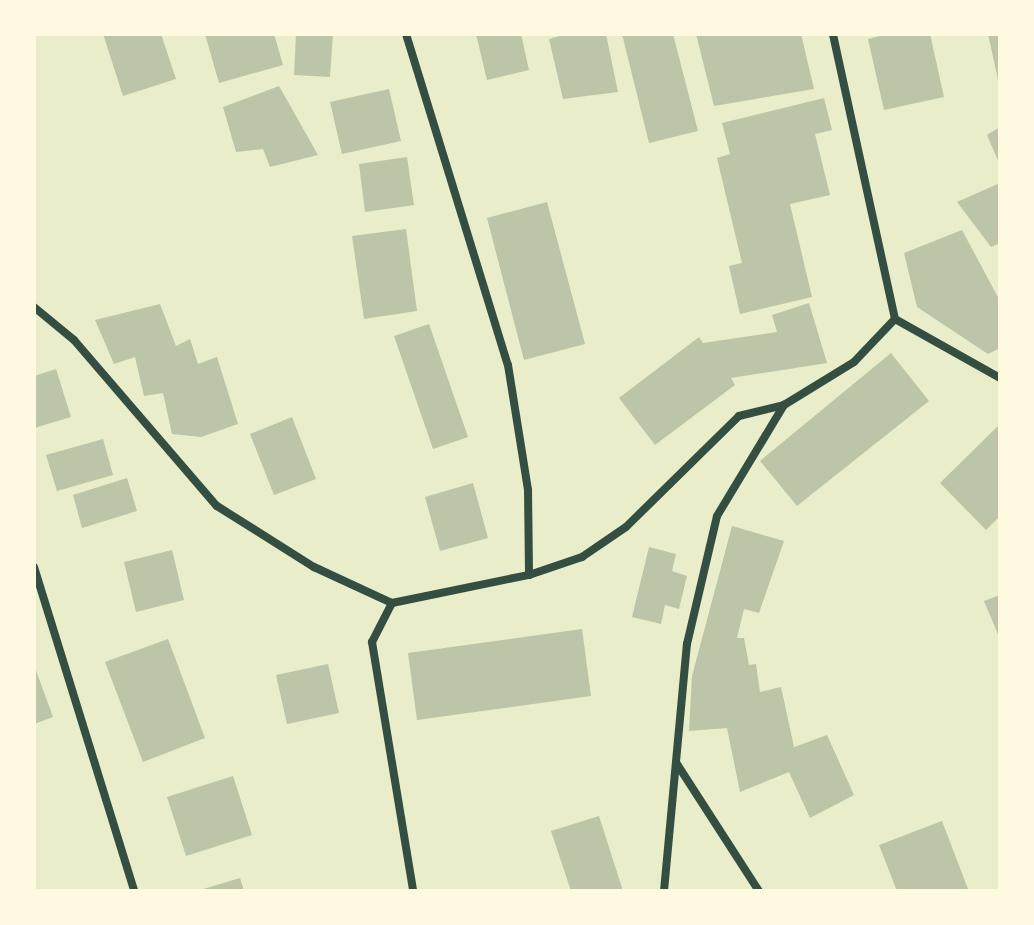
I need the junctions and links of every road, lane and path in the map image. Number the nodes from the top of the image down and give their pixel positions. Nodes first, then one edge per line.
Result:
1 (406, 34) edge
2 (833, 34) edge
3 (34, 307) edge
4 (895, 319) junction
5 (1000, 378) edge
6 (784, 405) junction
7 (34, 567) edge
8 (529, 575) junction
9 (392, 603) junction
10 (677, 763) junction
11 (134, 891) edge
12 (413, 891) edge
13 (664, 891) edge
14 (759, 891) edge

1 - 8 street
2 - 4 street
3 - 9 street
4 - 5 street
4 - 6 street
6 - 8 street
6 - 10 street
7 - 11 street
8 - 9 street
9 - 12 street
10 - 13 street
10 - 14 street

